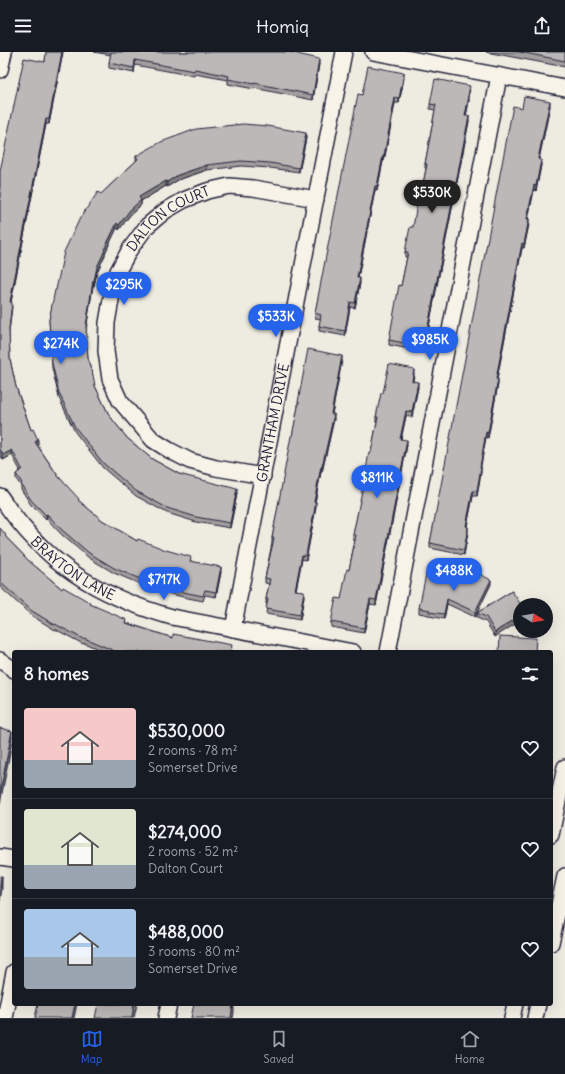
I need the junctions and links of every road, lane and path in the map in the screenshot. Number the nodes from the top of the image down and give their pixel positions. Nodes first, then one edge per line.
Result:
1 (4, 52) edge
2 (344, 52) edge
3 (373, 52) edge
4 (0, 70) edge
5 (499, 76) junction
6 (565, 88) edge
7 (316, 199) junction
8 (263, 476) junction
9 (0, 496) edge
10 (233, 629) junction
11 (343, 650) edge
12 (388, 650) edge
13 (0, 660) edge
14 (12, 669) edge
15 (565, 767) edge
16 (558, 806) edge
17 (553, 827) edge
18 (0, 857) edge
19 (12, 859) edge
20 (565, 876) edge
21 (553, 933) edge
22 (12, 982) edge
23 (169, 1006) edge
24 (515, 1006) edge
25 (538, 1006) edge
26 (5, 1018) edge
27 (166, 1018) edge
28 (512, 1018) edge
29 (535, 1018) edge

1 - 4 street
2 - 7 street, GRANTHAM DRIVE
3 - 5 street
5 - 6 street
5 - 12 street
7 - 8 street, GRANTHAM DRIVE
7 - 8 street, DALTON COURT
8 - 10 street, GRANTHAM DRIVE
9 - 10 street, BRAYTON LANE
10 - 11 street, BRAYTON LANE
13 - 14 street
15 - 16 street
16 - 17 street
18 - 19 street
20 - 21 street
22 - 26 street
23 - 27 street
24 - 28 street
25 - 29 street

